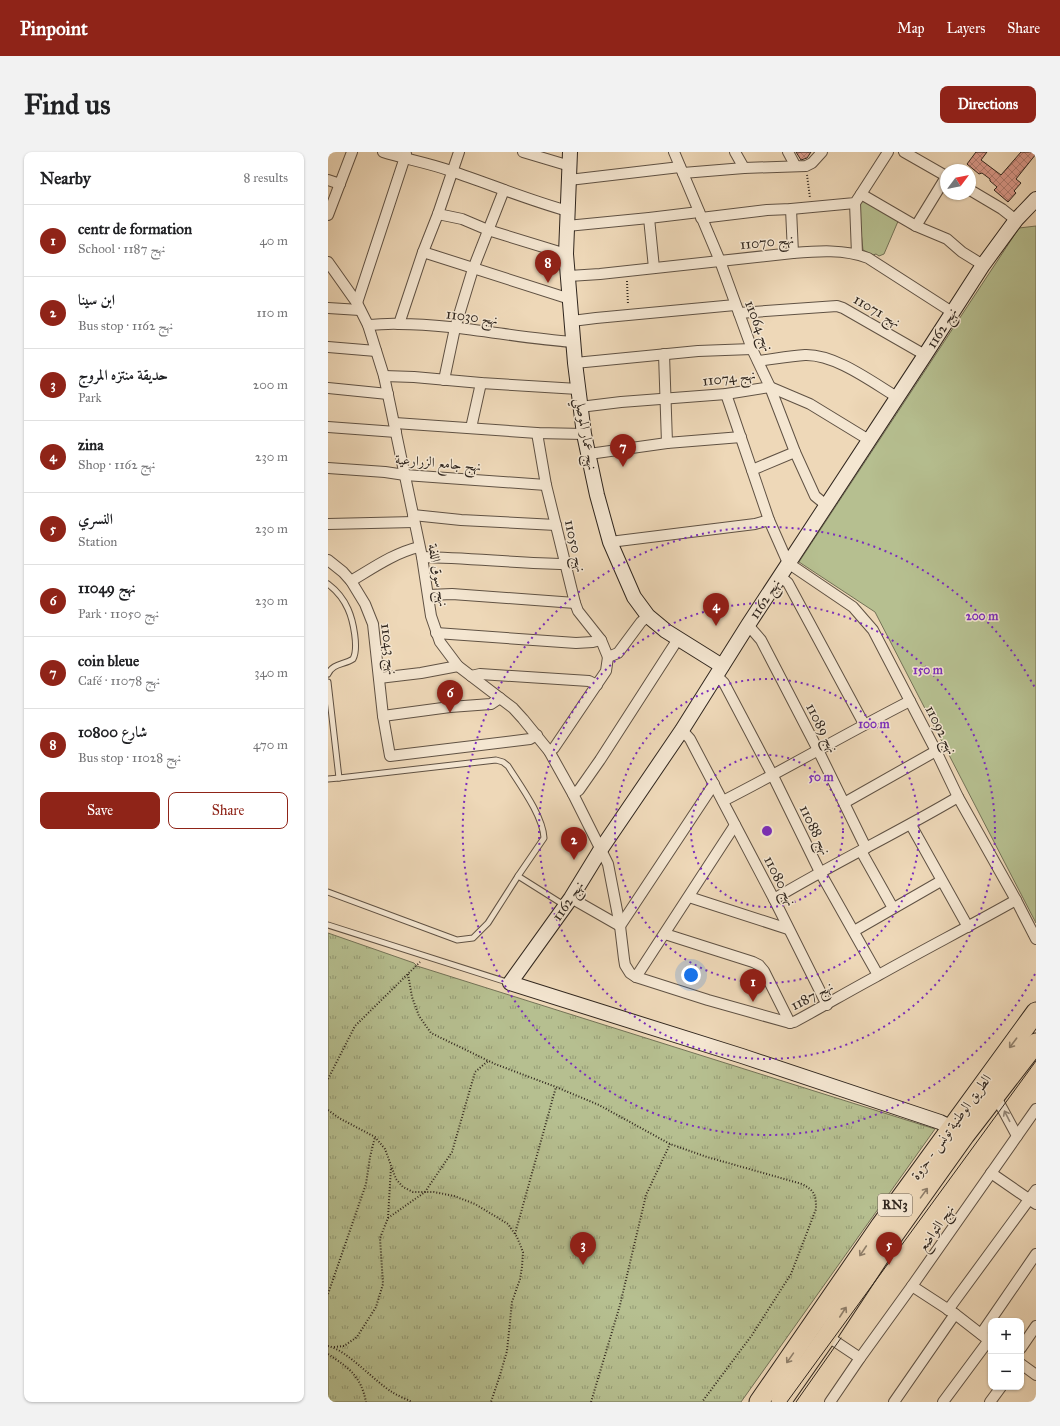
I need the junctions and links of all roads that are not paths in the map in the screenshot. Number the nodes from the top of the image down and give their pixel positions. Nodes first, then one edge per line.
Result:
1 (352, 152) edge
2 (383, 152) edge
3 (459, 152) edge
4 (523, 152) edge
5 (570, 152) edge
6 (674, 152) edge
7 (735, 152) edge
8 (788, 152) edge
9 (822, 152) edge
10 (888, 152) edge
11 (904, 152) edge
12 (405, 155) edge
13 (801, 166) junction
14 (744, 168) junction
15 (682, 170) junction
16 (452, 171) junction
17 (570, 173) junction
18 (940, 173) edge
19 (328, 180) edge
20 (340, 184) junction
21 (940, 187) edge
22 (504, 190) junction
23 (861, 194) junction
24 (976, 194) edge
25 (1036, 200) edge
26 (855, 203) junction
27 (791, 209) junction
28 (568, 211) junction
29 (438, 214) junction
30 (1036, 214) edge
31 (328, 215) edge
32 (700, 215) junction
33 (649, 218) junction
34 (1018, 218) junction
35 (567, 226) junction
36 (916, 226) junction
37 (488, 230) junction
38 (423, 252) junction
39 (793, 253) junction
40 (566, 254) junction
41 (857, 254) junction
42 (720, 261) junction
43 (328, 262) edge
44 (983, 265) junction
45 (654, 268) junction
46 (473, 269) junction
47 (569, 276) junction
48 (570, 299) junction
49 (358, 306) junction
50 (328, 308) edge
51 (737, 309) junction
52 (952, 312) junction
53 (572, 322) junction
54 (398, 324) junction
55 (368, 325) junction
56 (455, 328) junction
57 (573, 342) junction
58 (328, 347) edge
59 (752, 349) junction
60 (376, 351) junction
61 (664, 354) junction
62 (925, 356) junction
63 (758, 361) junction
64 (574, 363) junction
65 (384, 376) junction
66 (444, 380) junction
67 (481, 383) junction
68 (770, 387) junction
69 (328, 388) edge
70 (578, 389) junction
71 (388, 394) junction
72 (726, 394) junction
73 (898, 397) junction
74 (666, 399) junction
75 (580, 407) junction
76 (328, 427) edge
77 (395, 428) junction
78 (471, 428) junction
79 (538, 433) junction
80 (584, 434) junction
81 (741, 437) junction
82 (868, 440) junction
83 (667, 443) junction
84 (795, 452) junction
85 (589, 454) junction
86 (328, 468) edge
87 (752, 470) junction
88 (405, 475) junction
89 (546, 485) junction
90 (826, 505) junction
91 (413, 519) junction
92 (769, 520) junction
93 (328, 524) edge
94 (556, 526) junction
95 (610, 542) junction
96 (420, 552) junction
97 (328, 560) edge
98 (788, 562) junction
99 (565, 564) junction
100 (780, 576) junction
101 (351, 581) junction
102 (328, 584) edge
103 (429, 595) junction
104 (575, 603) junction
105 (648, 616) junction
106 (748, 625) junction
107 (436, 633) junction
108 (678, 639) junction
109 (601, 640) junction
110 (608, 657) junction
111 (458, 666) junction
112 (719, 671) junction
113 (328, 674) edge
114 (471, 676) junction
115 (379, 678) junction
116 (328, 682) edge
117 (597, 685) junction
118 (500, 698) junction
119 (910, 701) junction
120 (383, 716) junction
121 (864, 724) junction
122 (682, 730) junction
123 (537, 735) junction
124 (818, 750) junction
125 (549, 751) junction
126 (936, 751) junction
127 (773, 776) junction
128 (339, 778) junction
129 (328, 780) edge
130 (714, 784) junction
131 (573, 794) junction
132 (958, 797) junction
133 (723, 801) junction
134 (844, 803) junction
135 (736, 825) junction
136 (911, 825) junction
137 (601, 849) junction
138 (863, 849) junction
139 (820, 872) junction
140 (518, 876) junction
141 (942, 881) junction
142 (328, 892) edge
143 (688, 897) junction
144 (774, 899) junction
145 (1016, 900) junction
146 (568, 902) junction
147 (892, 908) junction
148 (328, 925) edge
149 (620, 926) junction
150 (968, 927) junction
151 (788, 929) junction
152 (854, 931) junction
153 (665, 934) junction
154 (1036, 939) edge
155 (878, 975) junction
156 (636, 977) junction
157 (510, 983) junction
158 (827, 1005) junction
159 (1036, 1012) edge
160 (790, 1023) junction
161 (1036, 1043) edge
162 (996, 1097) junction
163 (1036, 1109) edge
164 (958, 1131) junction
165 (1017, 1136) junction
166 (991, 1173) junction
167 (1036, 1190) edge
168 (1033, 1202) edge
169 (1036, 1254) edge
170 (912, 1286) junction
171 (952, 1312) junction
172 (1036, 1326) edge
173 (820, 1331) junction
174 (987, 1338) edge
175 (1024, 1344) edge
176 (860, 1358) junction
177 (1024, 1366) edge
178 (1036, 1375) edge
179 (998, 1390) edge
180 (759, 1402) edge
181 (781, 1402) edge
182 (830, 1402) edge
183 (894, 1402) edge
184 (943, 1402) edge
185 (990, 1402) edge

1 - 20 street
2 - 12 street
3 - 16 street
4 - 17 street
5 - 17 street, نهج عمار الموصلي
6 - 15 street, نهج 11064
7 - 14 street
8 - 13 street
9 - 13 street
10 - 23 street
11 - 18 street
12 - 16 street
12 - 49 street
13 - 14 street
14 - 15 street
15 - 17 street
15 - 32 street, نهج 11064
16 - 22 street
16 - 29 street
17 - 28 street, نهج عمار الموصلي
19 - 20 street
20 - 31 street
21 - 36 street
22 - 28 street
22 - 37 street
23 - 26 street
23 - 36 street
24 - 34 street
25 - 34 street, نهج 1162
26 - 27 street
26 - 41 street
27 - 32 street
27 - 39 street
28 - 35 street, نهج عمار الموصلي
29 - 37 street
29 - 38 street
30 - 34 street
32 - 33 street
32 - 42 street, نهج 11064
33 - 35 street
33 - 45 street
34 - 44 street, نهج 1162
35 - 40 street, نهج عمار الموصلي
36 - 44 street
37 - 40 street
37 - 46 street
38 - 46 street
38 - 54 street
39 - 41 street, نهج 11070
39 - 42 street, نهج 11070
40 - 47 street, نهج عمار الموصلي
41 - 52 street, نهج 11070
42 - 45 street, نهج 11070
42 - 51 street, نهج 11064
43 - 49 street, نهج سوق اللفة
44 - 52 street, نهج 1162
45 - 47 street, نهج 11070
46 - 48 street
46 - 56 street
47 - 48 street, نهج عمار الموصلي
48 - 53 street, نهج عمار الموصلي
49 - 50 street
49 - 55 street, نهج سوق اللفة
51 - 53 street, نهج 11071
51 - 59 street, نهج 11064
51 - 62 street, نهج 11071
52 - 62 street, نهج 1162
53 - 57 street, نهج عمار الموصلي
54 - 55 street, نهج 11030
54 - 56 street, نهج 11030
55 - 60 street, نهج سوق اللفة
56 - 57 street, نهج 11030
56 - 66 street
57 - 64 street, نهج عمار الموصلي
58 - 60 street
59 - 61 street
59 - 63 street, نهج 11064
60 - 65 street, نهج سوق اللفة
61 - 64 street
61 - 74 street
62 - 73 street, نهج 1162
63 - 68 street, نهج 11064
63 - 73 street
64 - 70 street, نهج عمار الموصلي
65 - 66 street
65 - 71 street, نهج سوق اللفة
66 - 67 street
67 - 70 street
67 - 78 street
68 - 72 street, نهج 11074
68 - 82 street, نهج 11074
68 - 84 street, نهج 11064
69 - 71 street
70 - 75 street, نهج عمار الموصلي
71 - 77 street, نهج سوق اللفة
72 - 74 street, نهج 11074
72 - 81 street
73 - 82 street, نهج 1162
74 - 75 street, نهج 11074
74 - 83 street
75 - 80 street, نهج عمار الموصلي
76 - 77 street
77 - 78 street
77 - 88 street, نهج سوق اللفة
78 - 79 street
79 - 80 street
79 - 89 street, نهج 11050
80 - 85 street, نهج عمار الموصلي
81 - 83 street
81 - 87 street
82 - 90 street, نهج 1162
83 - 85 street
84 - 87 street
84 - 90 street, نهج 11064
85 - 95 street, نهج عمار الموصلي
86 - 88 street, نهج جامع الزرارعية
87 - 92 street
88 - 89 street, نهج جامع الزرارعية
88 - 91 street, نهج سوق اللفة
89 - 94 street, نهج 11050
90 - 98 street, نهج 1162
91 - 93 street
91 - 94 street
91 - 96 street, نهج سوق اللفة
92 - 95 street
92 - 98 street
94 - 99 street, نهج 11050
95 - 105 street, نهج عمار الموصلي
96 - 99 street
96 - 101 street
96 - 103 street, نهج سوق اللفة
97 - 101 street, نهج 11043
98 - 100 street, نهج 1162
98 - 119 street, نهج 11092
99 - 104 street, نهج 11050
100 - 106 street, نهج 1162
100 - 121 street
101 - 115 street, نهج 11043
102 - 113 lane
103 - 104 street
103 - 107 street, نهج سوق اللفة
104 - 109 street, نهج 11050
105 - 108 street, نهج عمار الموصلي
105 - 110 street
106 - 112 street, نهج 1162
106 - 124 street, نهج 11089
107 - 109 street
107 - 111 street, نهج سوق اللفة
108 - 112 street, نهج عمار الموصلي
108 - 131 street
109 - 110 street, نهج 11050
110 - 117 street
111 - 114 street, نهج سوق اللفة
111 - 115 street
112 - 122 street, نهج 1162
112 - 127 street, نهج 11088
114 - 117 street
114 - 118 street, نهج سوق اللفة
115 - 120 street, نهج 11043
116 - 128 lane
117 - 125 street
118 - 120 street
118 - 123 street, نهج سوق اللفة
119 - 121 street
119 - 126 street, نهج 11092
120 - 123 street, نهج 11043
121 - 124 street
122 - 130 street, نهج 11080
122 - 137 street, نهج 1162
123 - 125 street, نهج سوق اللفة
124 - 127 street
124 - 134 street, نهج 11089
125 - 131 street, نهج سوق اللفة
126 - 132 street, نهج 11092
126 - 134 street
127 - 133 street
127 - 139 street, نهج 11088
128 - 129 lane
128 - 140 lane
130 - 133 street, نهج 11080
130 - 149 street
131 - 137 street, نهج سوق اللفة
132 - 136 street
132 - 145 street, نهج 11092
133 - 135 street, نهج 11080
134 - 138 street, نهج 11089
135 - 143 street
135 - 144 street, نهج 11080
136 - 138 street
136 - 141 street
137 - 146 street, نهج 1162
137 - 149 street
138 - 139 street
138 - 147 street, نهج 11089
139 - 144 street
139 - 152 street, نهج 11088
140 - 142 lane
140 - 146 lane
141 - 147 street
141 - 150 street
143 - 151 street
143 - 153 street
144 - 151 street, نهج 11080
145 - 150 street, نهج 1187
145 - 154 street, نهج 11092
146 - 149 street
146 - 157 street, نهج 1162
147 - 152 street
148 - 157 lane
149 - 156 street
150 - 155 street, نهج 1187
151 - 158 street, نهج 11080
152 - 155 street, نهج 11088
153 - 156 street
153 - 160 street
155 - 158 street, نهج 1187
156 - 160 street, نهج 1187
157 - 164 street
158 - 160 street, نهج 1187
159 -> 164 highway, الطريق الوطنية تونس - حزوة / RN3
161 - 162 highway, الطريق الوطنية تونس - حزوة / RN3
162 - 164 highway, الطريق الوطنية تونس - حزوة / RN3
165 -> 162 street
163 - 165 street, نهج التواضع
164 - 173 highway, الطريق الوطنية تونس - حزوة / RN3
165 - 166 street, نهج التواضع
166 - 168 street
166 - 170 street, نهج التواضع
167 - 168 street
168 - 171 street
169 - 174 street
170 - 171 street
170 - 176 street, نهج التواضع
171 - 174 street
171 - 183 street
172 - 175 street
173 - 176 street
173 -> 180 highway, الطريق الوطنية تونس - حزوة / RN3
173 - 181 highway, الطريق الوطنية تونس - حزوة / RN3
174 - 184 street
176 - 182 street, نهج التواضع
177 - 178 street
179 - 185 street

